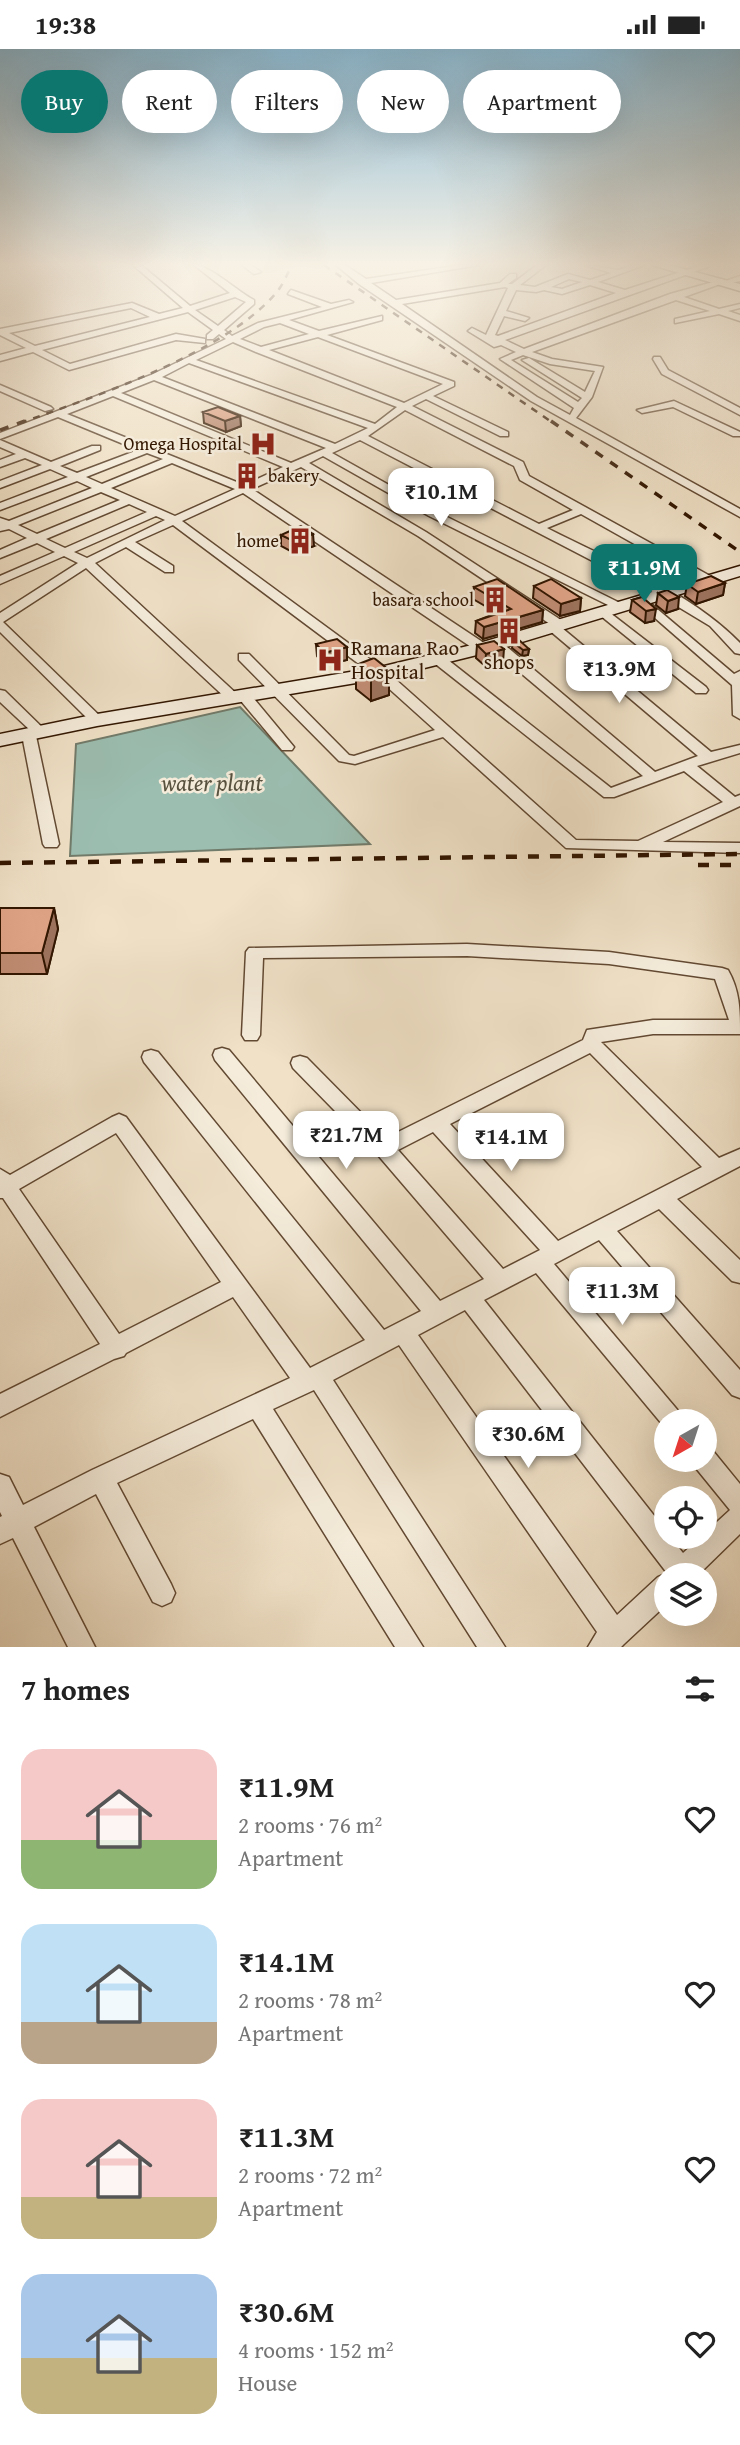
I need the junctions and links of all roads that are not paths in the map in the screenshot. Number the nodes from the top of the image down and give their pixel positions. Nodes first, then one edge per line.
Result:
1 (499, 339) edge
2 (16, 340) edge
3 (71, 340) edge
4 (167, 340) edge
5 (193, 340) edge
6 (205, 340) edge
7 (227, 340) edge
8 (234, 340) edge
9 (294, 340) edge
10 (333, 340) edge
11 (448, 340) edge
12 (490, 340) edge
13 (555, 340) edge
14 (202, 341) junction
15 (35, 349) junction
16 (259, 350) junction
17 (519, 353) junction
18 (0, 358) edge
19 (657, 359) dead end
20 (188, 360) junction
21 (684, 366) dead end
22 (665, 372) junction
23 (552, 375) junction
24 (154, 377) junction
25 (534, 378) junction
26 (510, 383) junction
27 (592, 383) junction
28 (0, 388) edge
29 (577, 390) junction
30 (114, 393) junction
31 (557, 393) junction
32 (426, 396) junction
33 (587, 397) junction
34 (534, 398) junction
35 (736, 405) edge
36 (404, 406) junction
37 (579, 407) junction
38 (642, 410) dead end
39 (53, 411) junction
40 (702, 416) junction
41 (571, 419) junction
42 (0, 426) edge
43 (376, 428) junction
44 (737, 434) dead end
45 (0, 436) edge
46 (360, 436) junction
47 (0, 443) edge
48 (478, 444) junction
49 (96, 447) dead end
50 (149, 449) junction
51 (328, 450) junction
52 (26, 454) junction
53 (173, 459) junction
54 (0, 464) edge
55 (50, 465) junction
56 (297, 465) junction
57 (76, 477) junction
58 (0, 485) edge
59 (102, 488) junction
60 (243, 488) junction
61 (129, 501) junction
62 (0, 507) edge
63 (582, 510) junction
64 (156, 512) junction
65 (740, 514) edge
66 (173, 520) junction
67 (3, 525) edge
68 (538, 528) junction
69 (37, 538) junction
70 (127, 542) junction
71 (64, 552) junction
72 (0, 554) edge
73 (88, 563) junction
74 (169, 569) dead end
75 (740, 571) edge
76 (714, 579) junction
77 (0, 580) edge
78 (740, 587) edge
79 (666, 594) junction
80 (643, 601) junction
81 (613, 610) junction
82 (2, 617) edge
83 (557, 626) junction
84 (488, 646) junction
85 (740, 650) edge
86 (244, 657) dead end
87 (438, 660) junction
88 (380, 673) junction
89 (739, 687) edge
90 (701, 690) dead end
91 (279, 691) junction
92 (0, 694) edge
93 (240, 698) junction
94 (740, 715) edge
95 (97, 720) junction
96 (443, 732) junction
97 (35, 734) junction
98 (0, 740) edge
99 (287, 747) dead end
100 (740, 749) edge
101 (708, 757) junction
102 (686, 765) junction
103 (654, 778) junction
104 (737, 802) edge
105 (51, 844) dead end
106 (636, 848) junction
107 (740, 848) edge
108 (740, 1026) edge
109 (251, 1035) dead end
110 (592, 1044) junction
111 (222, 1055) dead end
112 (151, 1057) dead end
113 (300, 1063) dead end
114 (435, 1121) junction
115 (384, 1148) junction
116 (732, 1166) edge
117 (2, 1184) edge
118 (663, 1199) junction
119 (603, 1230) junction
120 (548, 1257) junction
121 (740, 1274) edge
122 (499, 1280) junction
123 (236, 1285) junction
124 (469, 1298) junction
125 (438, 1315) junction
126 (403, 1332) junction
127 (381, 1343) junction
128 (116, 1349) junction
129 (312, 1379) junction
130 (740, 1387) edge
131 (0, 1406) edge
132 (258, 1406) junction
133 (663, 1409) edge
134 (715, 1472) edge
135 (101, 1478) junction
136 (0, 1486) edge
137 (740, 1503) edge
138 (740, 1517) edge
139 (10, 1525) edge
140 (665, 1563) edge
141 (692, 1563) edge
142 (162, 1593) dead end
143 (654, 1598) edge
144 (608, 1641) edge
145 (82, 1647) edge
146 (410, 1647) edge
147 (492, 1647) edge

1 - 17 street
2 - 15 street
3 - 15 street
4 - 15 street
5 - 14 street
6 - 14 street
7 - 20 street
8 - 16 street
9 - 16 street
10 - 32 street
11 - 26 street
12 - 17 street
13 - 17 street
14 - 39 street
15 - 18 street
16 - 36 street
17 - 23 street
17 - 25 street
17 - 27 street
19 - 22 street
20 - 24 street
20 - 43 street
21 - 22 street
22 - 35 street
23 - 25 street
23 - 27 street
23 - 29 street
24 - 30 street
24 - 51 street
25 - 26 street
25 - 31 street
26 - 34 street
27 - 33 street
28 - 39 street
29 - 31 street
29 - 33 street
30 - 39 street
30 - 56 street
31 - 34 street
31 - 37 street
32 - 36 street
32 - 48 street
33 - 37 street
34 - 41 street
35 - 40 street
36 - 43 street
36 - 48 street
37 - 41 street
38 - 40 street
39 - 42 street
39 - 45 street
39 - 50 street
40 - 44 street
41 - 65 street
43 - 46 street
46 - 51 street
46 - 68 street
47 - 52 street
48 - 63 street
49 - 55 street
50 - 53 street
50 - 57 street
51 - 56 street
51 - 81 street
52 - 54 street
52 - 55 street
53 - 59 street
53 - 60 street
55 - 57 street
55 - 58 street
56 - 60 street
56 - 83 street
57 - 59 street
57 - 62 street
59 - 61 street
59 - 67 street
60 - 66 street
60 - 84 street
61 - 64 street
61 - 69 street
63 - 68 street
63 - 76 street
64 - 66 street
64 - 71 street
66 - 70 street
66 - 88 street
67 - 69 street
68 - 79 street
69 - 71 street
69 - 72 street
70 - 73 street
70 - 74 street
71 - 73 street
71 - 77 street
73 - 82 street
73 - 93 street
75 - 76 main road
76 - 78 main road
76 - 79 main road
79 - 80 main road
79 - 85 street
80 - 81 main road
80 - 89 street
81 - 83 main road
81 - 90 street
82 - 95 street
83 - 84 main road
83 - 101 street
84 - 87 main road
84 - 103 street
86 - 91 street
87 - 88 main road
87 - 103 street
88 - 91 main road
88 - 96 street
89 - 94 street
91 - 93 main road
91 - 96 street
92 - 97 street
93 - 95 main road
93 - 99 street
95 - 97 main road
96 - 106 street
97 - 98 main road
97 - 105 street
100 - 101 street
101 - 102 street
102 - 103 street
102 - 104 street
104 - 106 street
106 - 107 street
108 - 109 street
108 - 110 street
110 - 114 street
110 - 116 street
111 - 125 street
112 - 127 street
113 - 115 street
114 - 115 street
114 - 120 street
115 - 122 street
116 - 118 street
117 - 123 street
117 - 128 street
118 - 119 street
118 - 121 street
119 - 120 street
119 - 130 street
120 - 122 street
120 - 133 street
122 - 124 street
123 - 128 street
123 - 129 street
124 - 125 street
124 - 140 street
125 - 126 street
126 - 127 street
126 - 144 street
127 - 129 street
128 - 131 street
129 - 132 street
129 - 147 street
132 - 135 street
132 - 146 street
134 - 137 street
135 - 139 street
135 - 142 street
136 - 139 street
138 - 141 street
139 - 145 street
143 - 144 street

